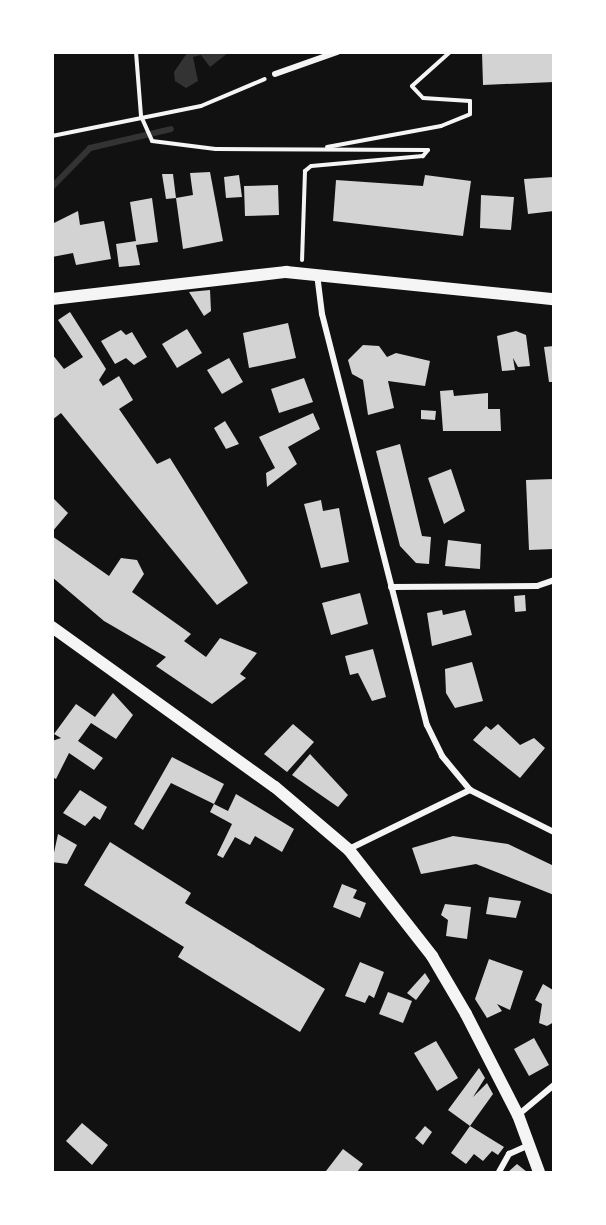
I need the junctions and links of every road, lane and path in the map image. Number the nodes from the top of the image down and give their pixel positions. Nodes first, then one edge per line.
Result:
1 (136, 52) edge
2 (337, 52) edge
3 (450, 52) edge
4 (275, 74) joint
5 (141, 116) junction
6 (52, 136) edge
7 (324, 148) junction
8 (301, 272) junction
9 (317, 274) junction
10 (52, 299) edge
11 (554, 299) edge
12 (554, 580) edge
13 (391, 587) junction
14 (52, 627) edge
15 (470, 790) junction
16 (554, 832) edge
17 (349, 850) junction
18 (554, 1085) edge
19 (518, 1115) junction
20 (529, 1145) junction
21 (498, 1173) edge
22 (539, 1173) edge

1 - 5 path
2 - 4 street
3 - 7 path
4 - 5 path
5 - 6 path
5 - 7 path
7 - 8 path
8 - 9 main road
8 - 10 main road
9 - 11 main road
9 - 13 street
12 - 13 street
13 - 15 street
14 - 17 main road
15 - 16 street
15 - 17 street
17 - 19 main road
18 - 19 street
19 - 20 main road
20 - 21 street
20 - 22 main road

